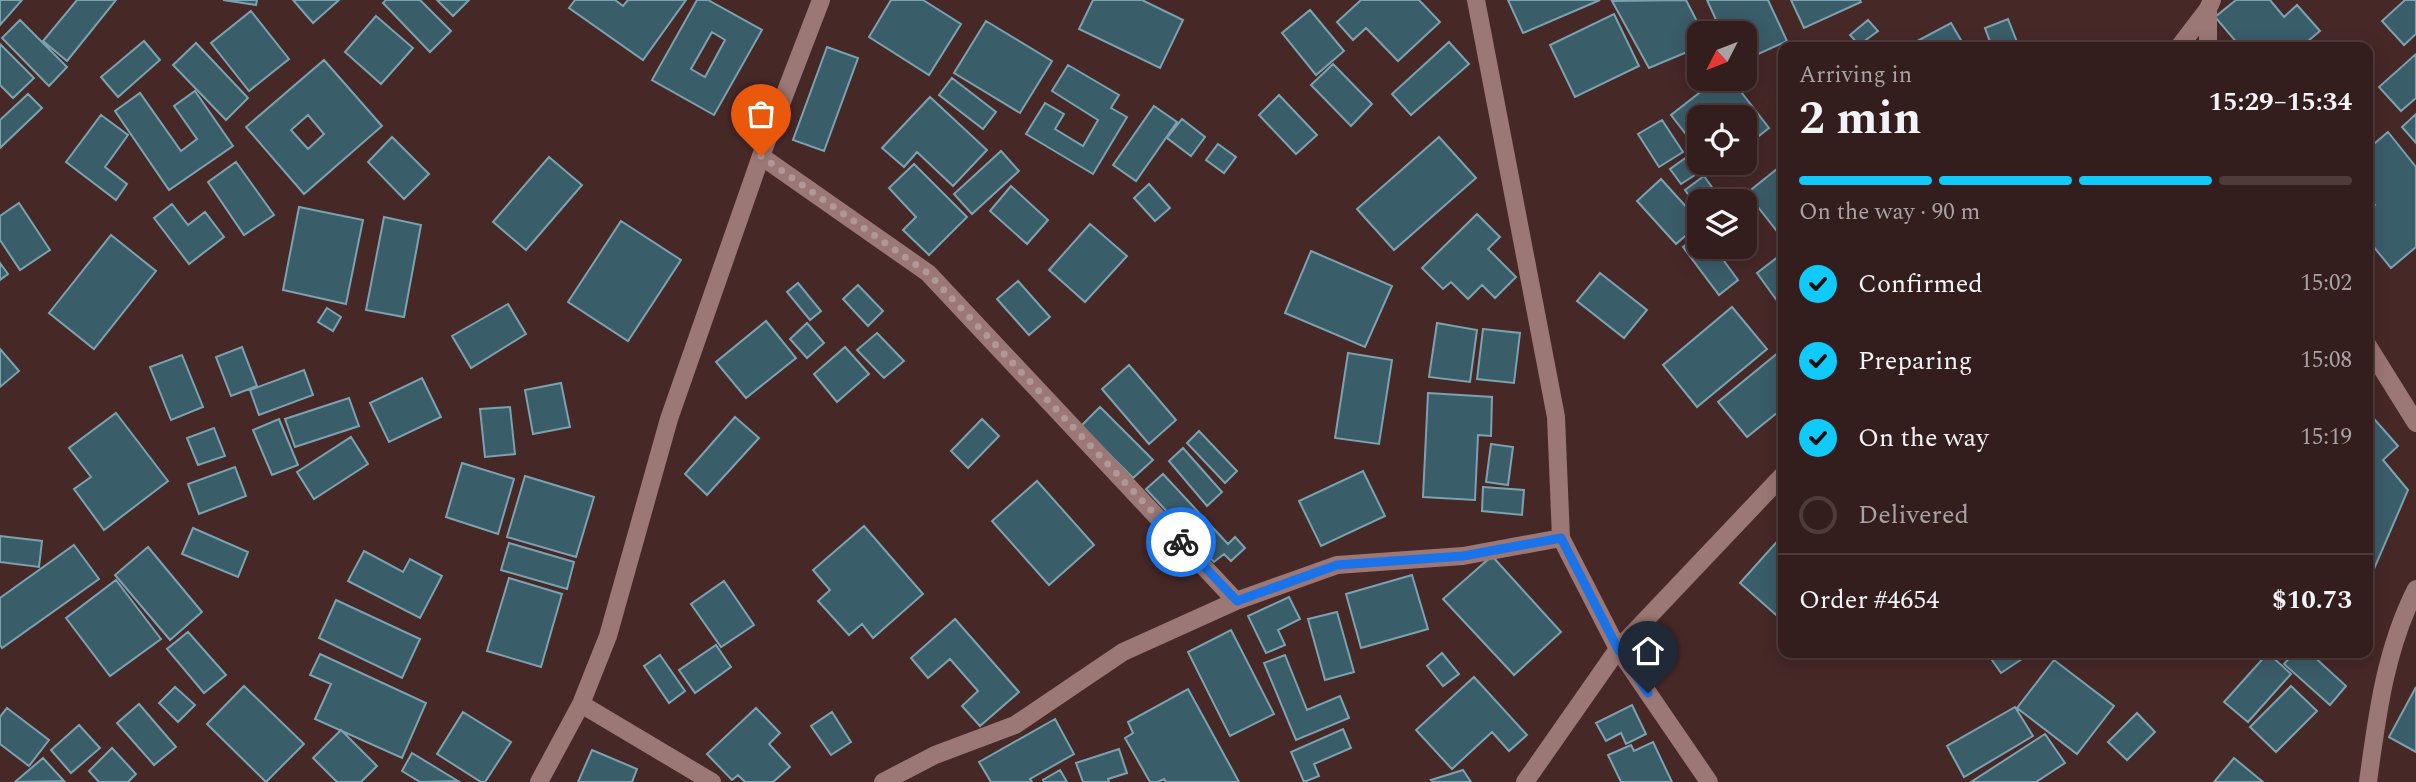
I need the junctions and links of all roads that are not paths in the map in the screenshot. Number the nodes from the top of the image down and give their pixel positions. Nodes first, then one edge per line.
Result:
1 (821, 0) edge
2 (1476, 0) edge
3 (2210, 5) edge
4 (2183, 42) edge
5 (2208, 42) edge
6 (761, 156) junction
7 (2373, 354) edge
8 (2416, 423) edge
9 (1778, 480) edge
10 (1561, 538) junction
11 (2416, 589) edge
12 (1237, 601) junction
13 (1618, 649) junction
14 (581, 704) junction
15 (539, 782) edge
16 (712, 782) edge
17 (883, 782) edge
18 (1525, 782) edge
19 (1709, 782) edge
20 (2368, 782) edge

1 - 6 street
2 - 10 street
3 - 4 street
3 - 5 street
6 - 12 street
6 - 14 street
7 - 8 street
9 - 13 street
10 - 12 street
10 - 13 street
11 - 20 street
12 - 17 street
13 - 18 street
13 - 19 street
14 - 15 street
14 - 16 street

